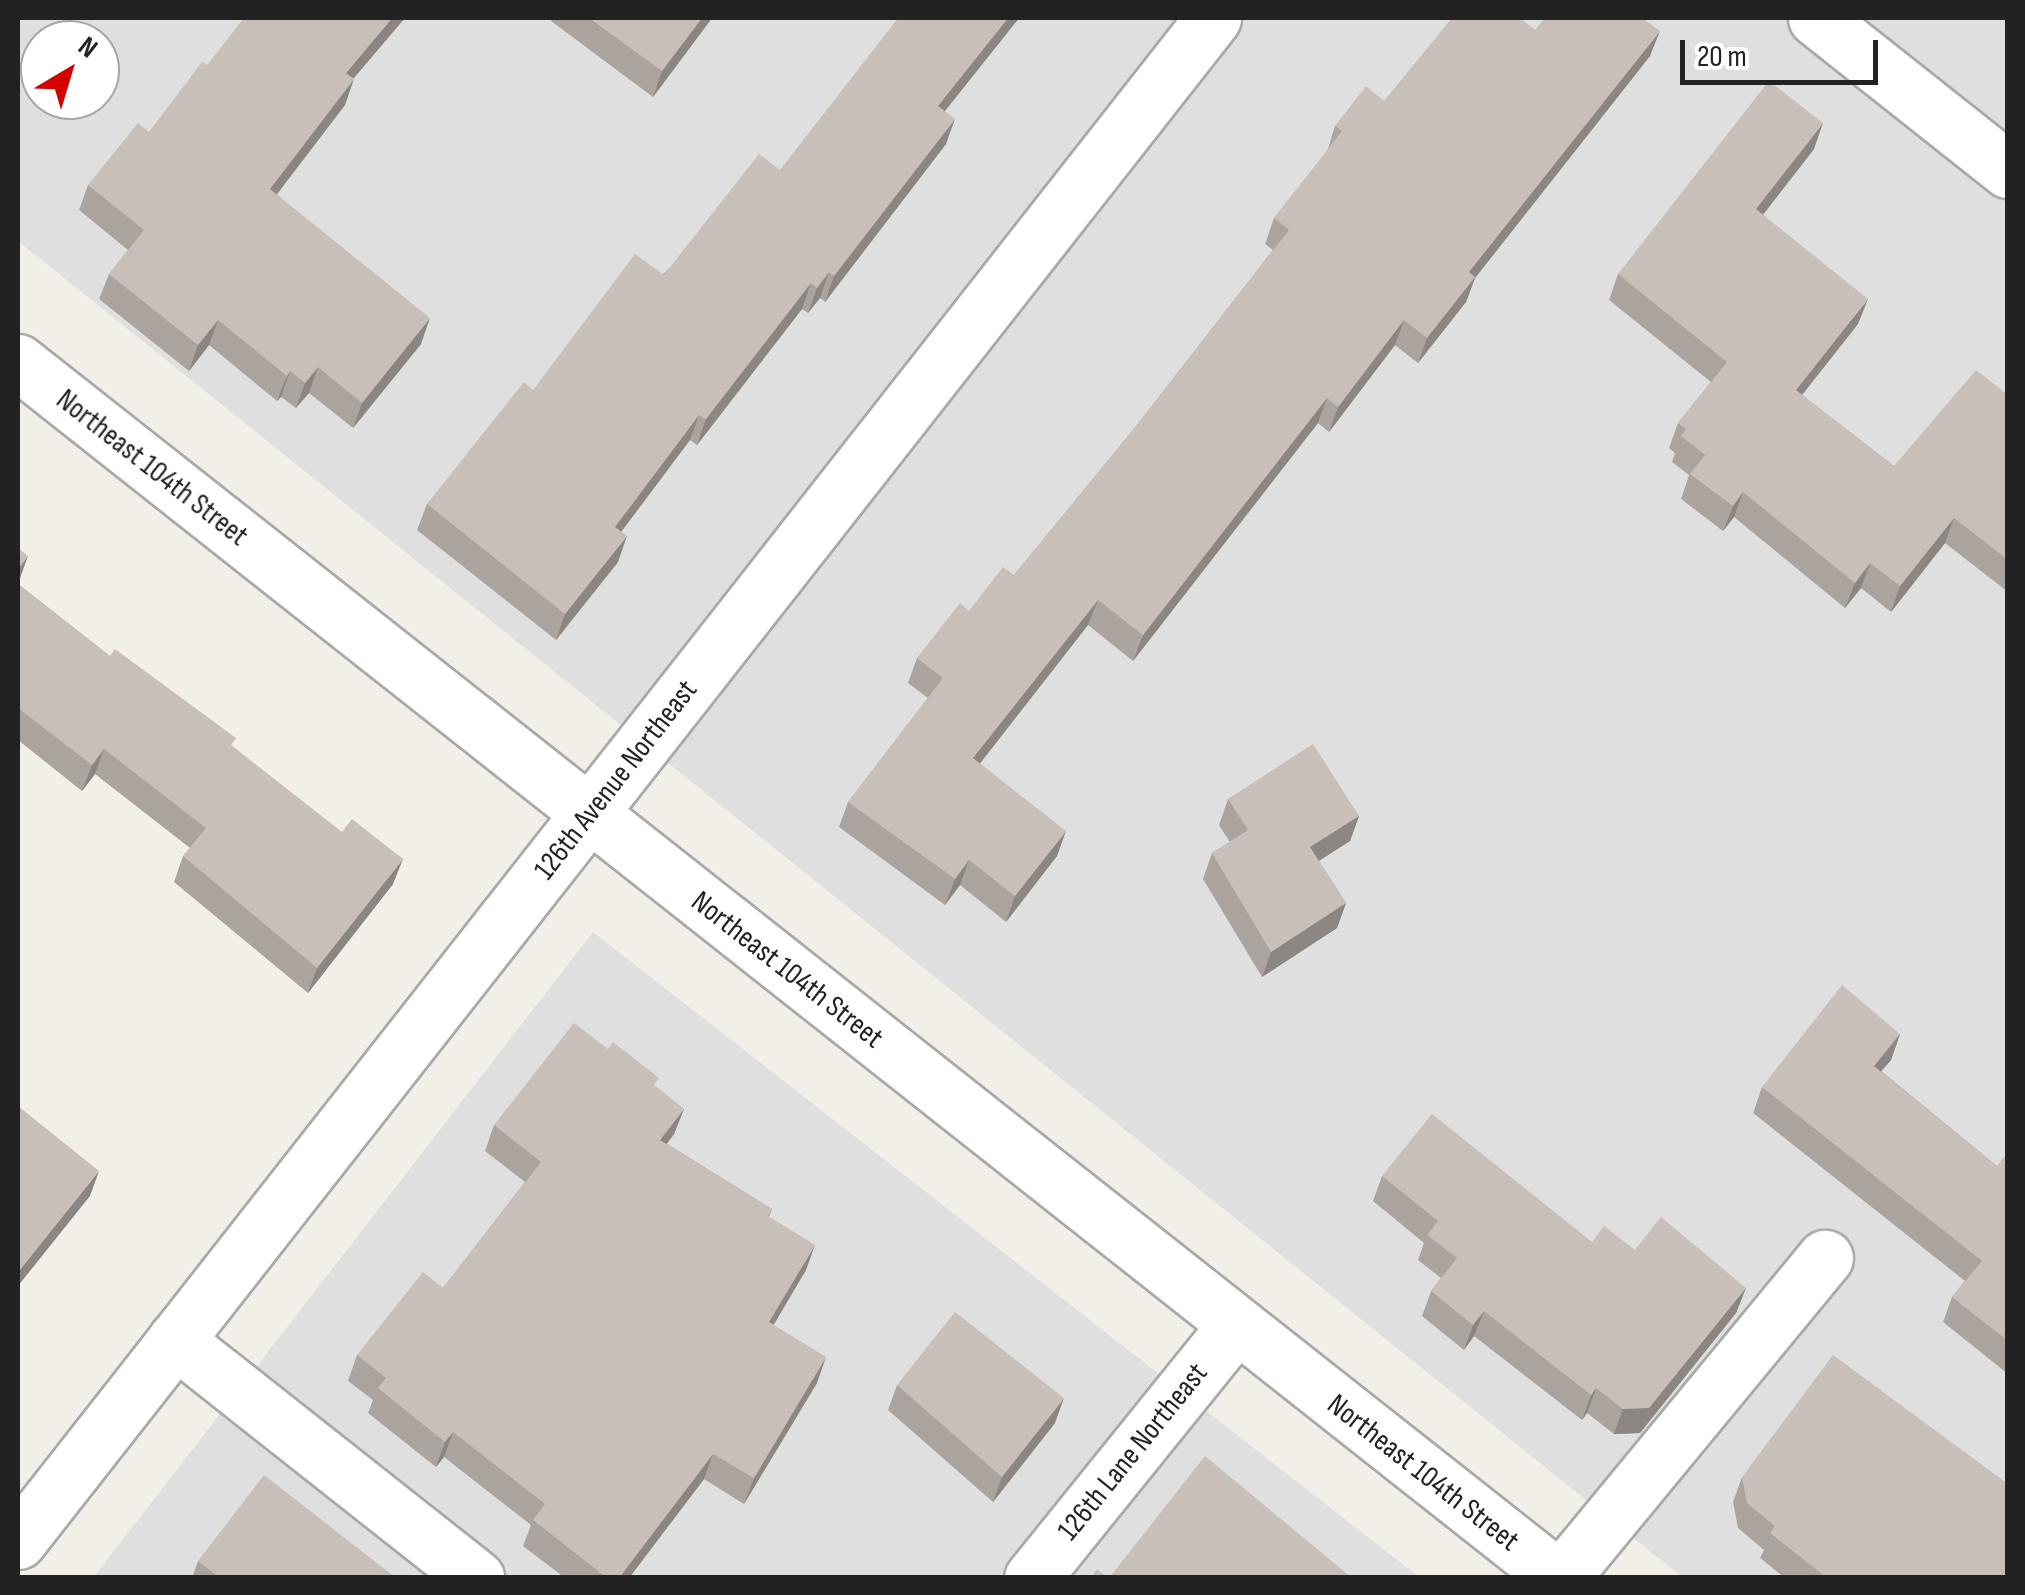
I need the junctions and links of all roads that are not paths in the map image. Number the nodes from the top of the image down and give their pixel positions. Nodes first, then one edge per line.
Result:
1 (1213, 18) edge
2 (1816, 18) edge
3 (2008, 170) edge
4 (18, 362) edge
5 (591, 814) junction
6 (1826, 1258) dead end
7 (1235, 1326) junction
8 (176, 1340) junction
9 (18, 1541) edge
10 (476, 1578) edge
11 (1032, 1578) edge
12 (1560, 1578) edge

1 - 5 street, 126th Avenue Northeast
2 - 3 street
4 - 5 street, Northeast 104th Street
5 - 7 street, Northeast 104th Street
5 - 8 street, 126th Avenue Northeast
6 - 12 street
7 - 11 street, 126th Lane Northeast
7 - 12 street, Northeast 104th Street
8 - 9 street, 126th Avenue Northeast
8 - 10 street

